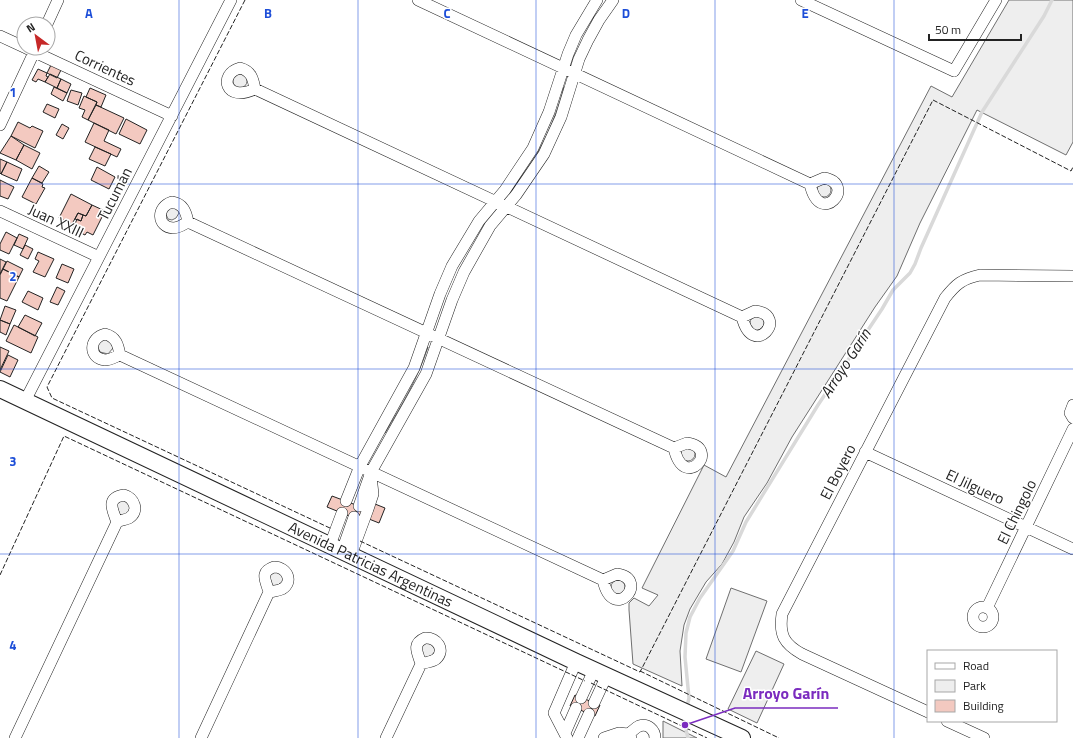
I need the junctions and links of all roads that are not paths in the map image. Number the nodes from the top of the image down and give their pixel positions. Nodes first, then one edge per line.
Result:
1 (58, 0) edge
2 (231, 0) edge
3 (418, 0) edge
4 (598, 0) edge
5 (613, 0) edge
6 (801, 0) edge
7 (996, 0) edge
8 (51, 16) edge
9 (0, 36) edge
10 (16, 43) edge
11 (27, 56) edge
12 (45, 56) edge
13 (563, 68) junction
14 (575, 74) junction
15 (255, 89) dead end
16 (172, 116) junction
17 (0, 125) edge
18 (810, 184) dead end
19 (495, 201) junction
20 (506, 207) junction
21 (0, 211) edge
22 (188, 222) dead end
23 (99, 257) junction
24 (1073, 276) edge
25 (742, 317) dead end
26 (427, 333) junction
27 (439, 338) junction
28 (120, 354) dead end
29 (0, 389) edge
30 (26, 401) junction
31 (1073, 405) edge
32 (1073, 418) edge
33 (1073, 429) edge
34 (674, 448) dead end
35 (865, 452) junction
36 (360, 466) junction
37 (371, 472) junction
38 (346, 501) dead end
39 (359, 506) dead end
40 (342, 513) dead end
41 (354, 517) dead end
42 (117, 522) dead end
43 (1026, 528) junction
44 (1073, 549) edge
45 (341, 550) junction
46 (603, 580) dead end
47 (269, 592) dead end
48 (987, 608) dead end
49 (576, 662) junction
50 (421, 664) dead end
51 (600, 672) junction
52 (580, 698) dead end
53 (594, 703) dead end
54 (576, 708) dead end
55 (927, 712) edge
56 (589, 714) dead end
57 (949, 722) edge
58 (566, 735) edge
59 (630, 736) edge
60 (15, 738) edge
61 (201, 738) edge
62 (386, 738) edge
63 (578, 738) edge
64 (604, 738) edge
65 (655, 738) edge
66 (742, 738) edge
67 (984, 738) edge

1 - 8 street
2 - 16 street, Tucumán
3 - 13 street
4 - 13 street
5 - 14 street
6 - 7 street
9 - 10 street, Corrientes
11 - 17 street
12 - 16 street, Corrientes
13 - 14 street
13 - 19 street
14 - 18 street
14 - 20 street
15 - 19 street
16 - 23 street, Tucumán
19 - 20 street
19 - 26 street
20 - 25 street
20 - 27 street
21 - 23 street, Juan XXIII
22 - 26 street
23 - 30 street, Tucumán
24 - 35 street, El Boyero
26 - 27 street
26 - 36 street
27 - 34 street
27 - 37 street
28 - 36 street
29 - 30 street, Avenida Patricias Argentinas
30 - 45 street, Avenida Patricias Argentinas
31 - 32 street
33 - 43 street, El Chingolo
35 - 43 street, El Jilguero
35 - 55 street, El Boyero
36 - 37 street
36 - 38 street
37 - 39 street
37 - 45 street
37 - 46 street
40 - 45 street
41 - 45 street
42 - 60 street
43 - 44 street, El Jilguero
43 - 48 street, El Chingolo
45 - 49 street, Avenida Patricias Argentinas
47 - 61 street
49 - 51 street, Avenida Patricias Argentinas
49 - 58 street
50 - 62 street
51 - 52 street
51 - 53 street
51 - 66 street, Avenida Patricias Argentinas
54 - 58 street
56 - 63 street
57 - 67 street
59 - 64 street
59 - 65 street

